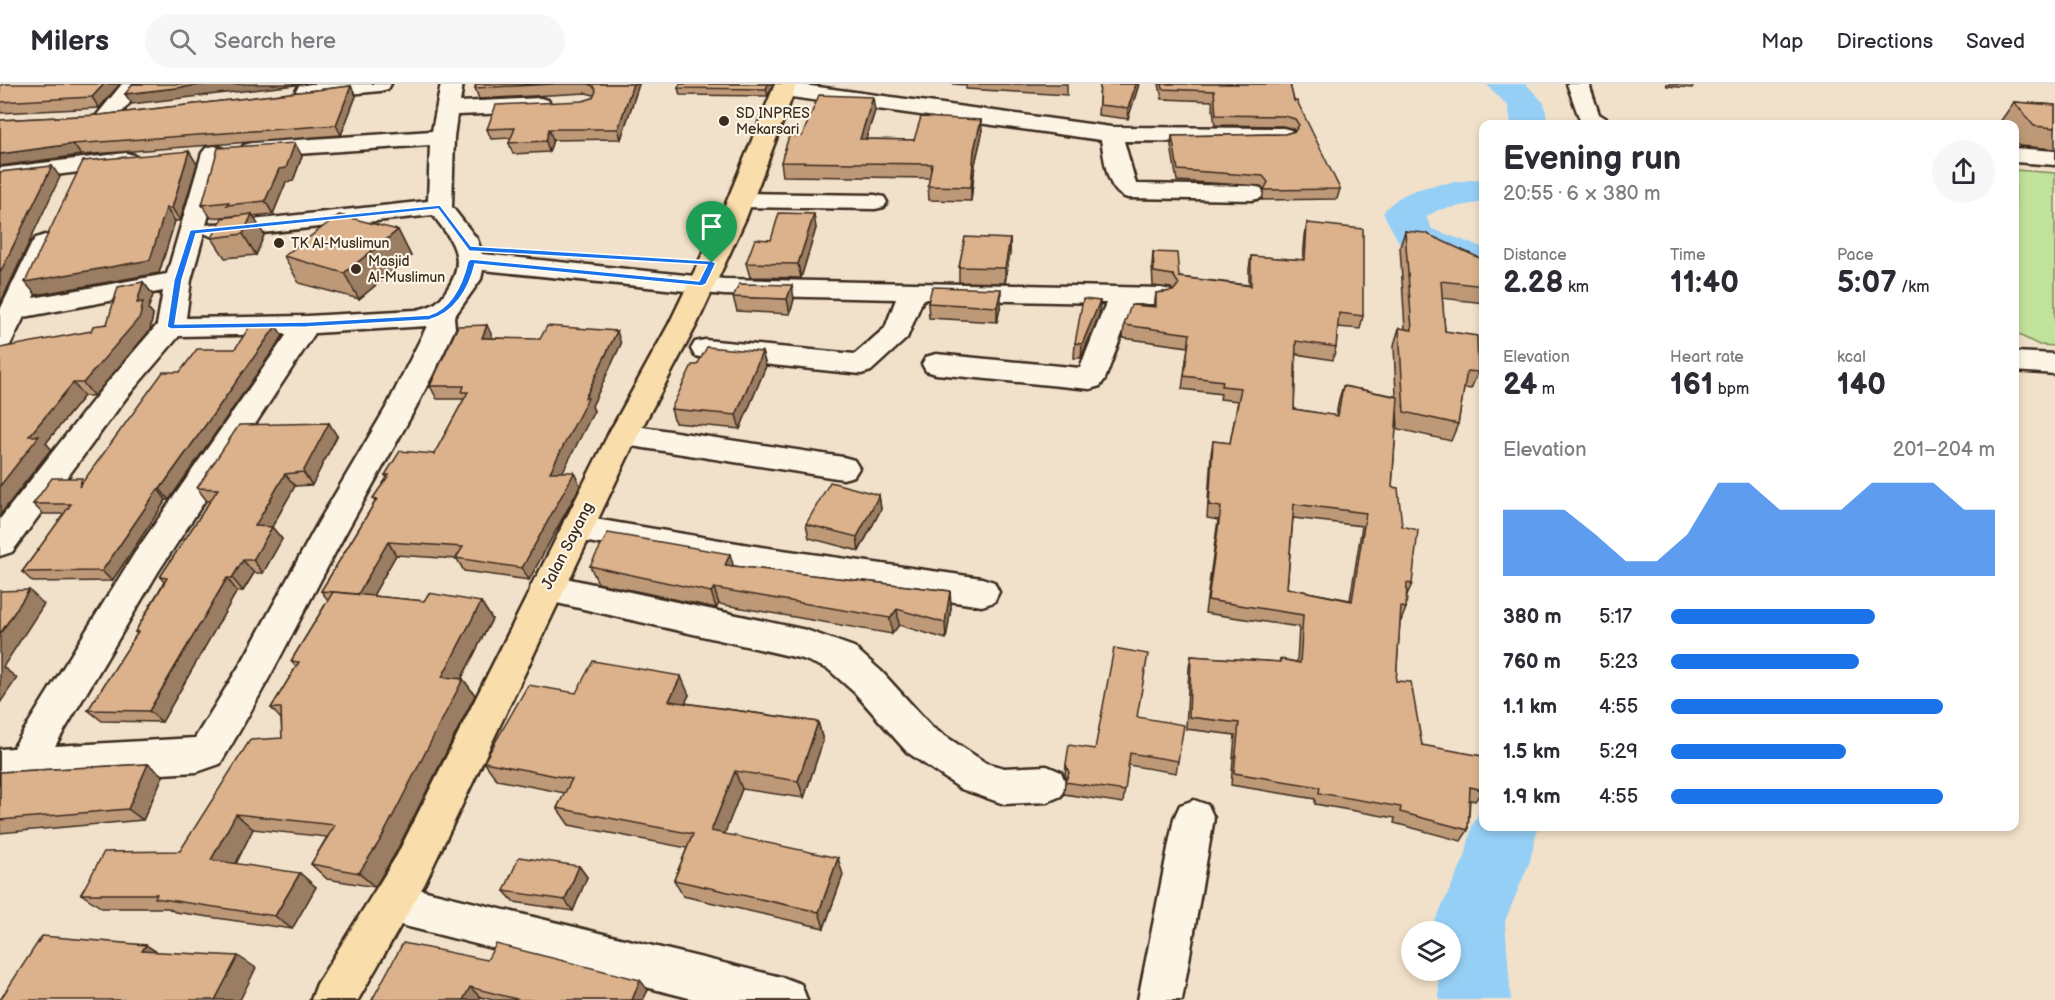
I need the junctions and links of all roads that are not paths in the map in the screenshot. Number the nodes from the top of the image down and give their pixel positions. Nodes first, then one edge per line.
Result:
1 (134, 84) edge
2 (380, 84) edge
3 (452, 84) edge
4 (1578, 84) edge
5 (352, 85) edge
6 (785, 87) edge
7 (286, 94) edge
8 (562, 104) edge
9 (446, 109) junction
10 (141, 112) edge
11 (107, 116) junction
12 (84, 117) edge
13 (1592, 120) edge
14 (1111, 134) junction
15 (1283, 135) edge
16 (441, 137) junction
17 (2019, 155) edge
18 (151, 158) edge
19 (2055, 158) edge
20 (81, 164) junction
21 (0, 175) edge
22 (1252, 194) dead end
23 (67, 195) edge
24 (740, 200) junction
25 (875, 202) dead end
26 (440, 207) junction
27 (53, 226) edge
28 (193, 232) junction
29 (470, 255) junction
30 (707, 274) junction
31 (178, 280) junction
32 (913, 291) junction
33 (1123, 296) junction
34 (1161, 296) edge
35 (15, 310) junction
36 (440, 314) junction
37 (307, 325) junction
38 (171, 327) junction
39 (0, 339) edge
40 (705, 350) edge
41 (2019, 361) edge
42 (936, 364) dead end
43 (2055, 364) edge
44 (623, 435) junction
45 (843, 468) dead end
46 (577, 528) junction
47 (0, 543) edge
48 (547, 588) junction
49 (982, 592) dead end
50 (12, 765) edge
51 (1047, 784) dead end
52 (1194, 818) dead end
53 (393, 903) junction
54 (333, 1000) edge
55 (785, 1000) edge
56 (1160, 1000) edge

1 - 11 street
2 - 5 street
3 - 9 street
4 - 13 street
5 - 7 street
6 - 14 street
6 - 24 main road, Jalan Sayang
8 - 9 street
9 - 16 street
10 - 11 street
11 - 12 street
14 - 15 street
14 - 22 street
16 - 26 street
16 - 28 street
17 - 19 street
18 - 20 street
20 - 21 street
20 - 23 street
24 - 25 street
24 - 30 main road, Jalan Sayang
26 - 28 street
26 - 29 street
27 - 35 street
28 - 31 street
29 - 30 street
29 - 36 street
30 - 32 street
30 - 44 main road, Jalan Sayang
31 - 35 street
31 - 38 street
32 - 33 street
32 - 40 street
33 - 34 street
33 - 42 street
35 - 39 street
36 - 37 street
36 - 50 street
37 - 38 street
37 - 50 street
38 - 47 street
41 - 43 street
44 - 45 street
44 - 46 main road, Jalan Sayang
46 - 48 main road, Jalan Sayang
46 - 49 street
48 - 51 street
48 - 53 main road, Jalan Sayang
52 - 56 street
53 - 54 main road, Jalan Sayang
53 - 55 street

